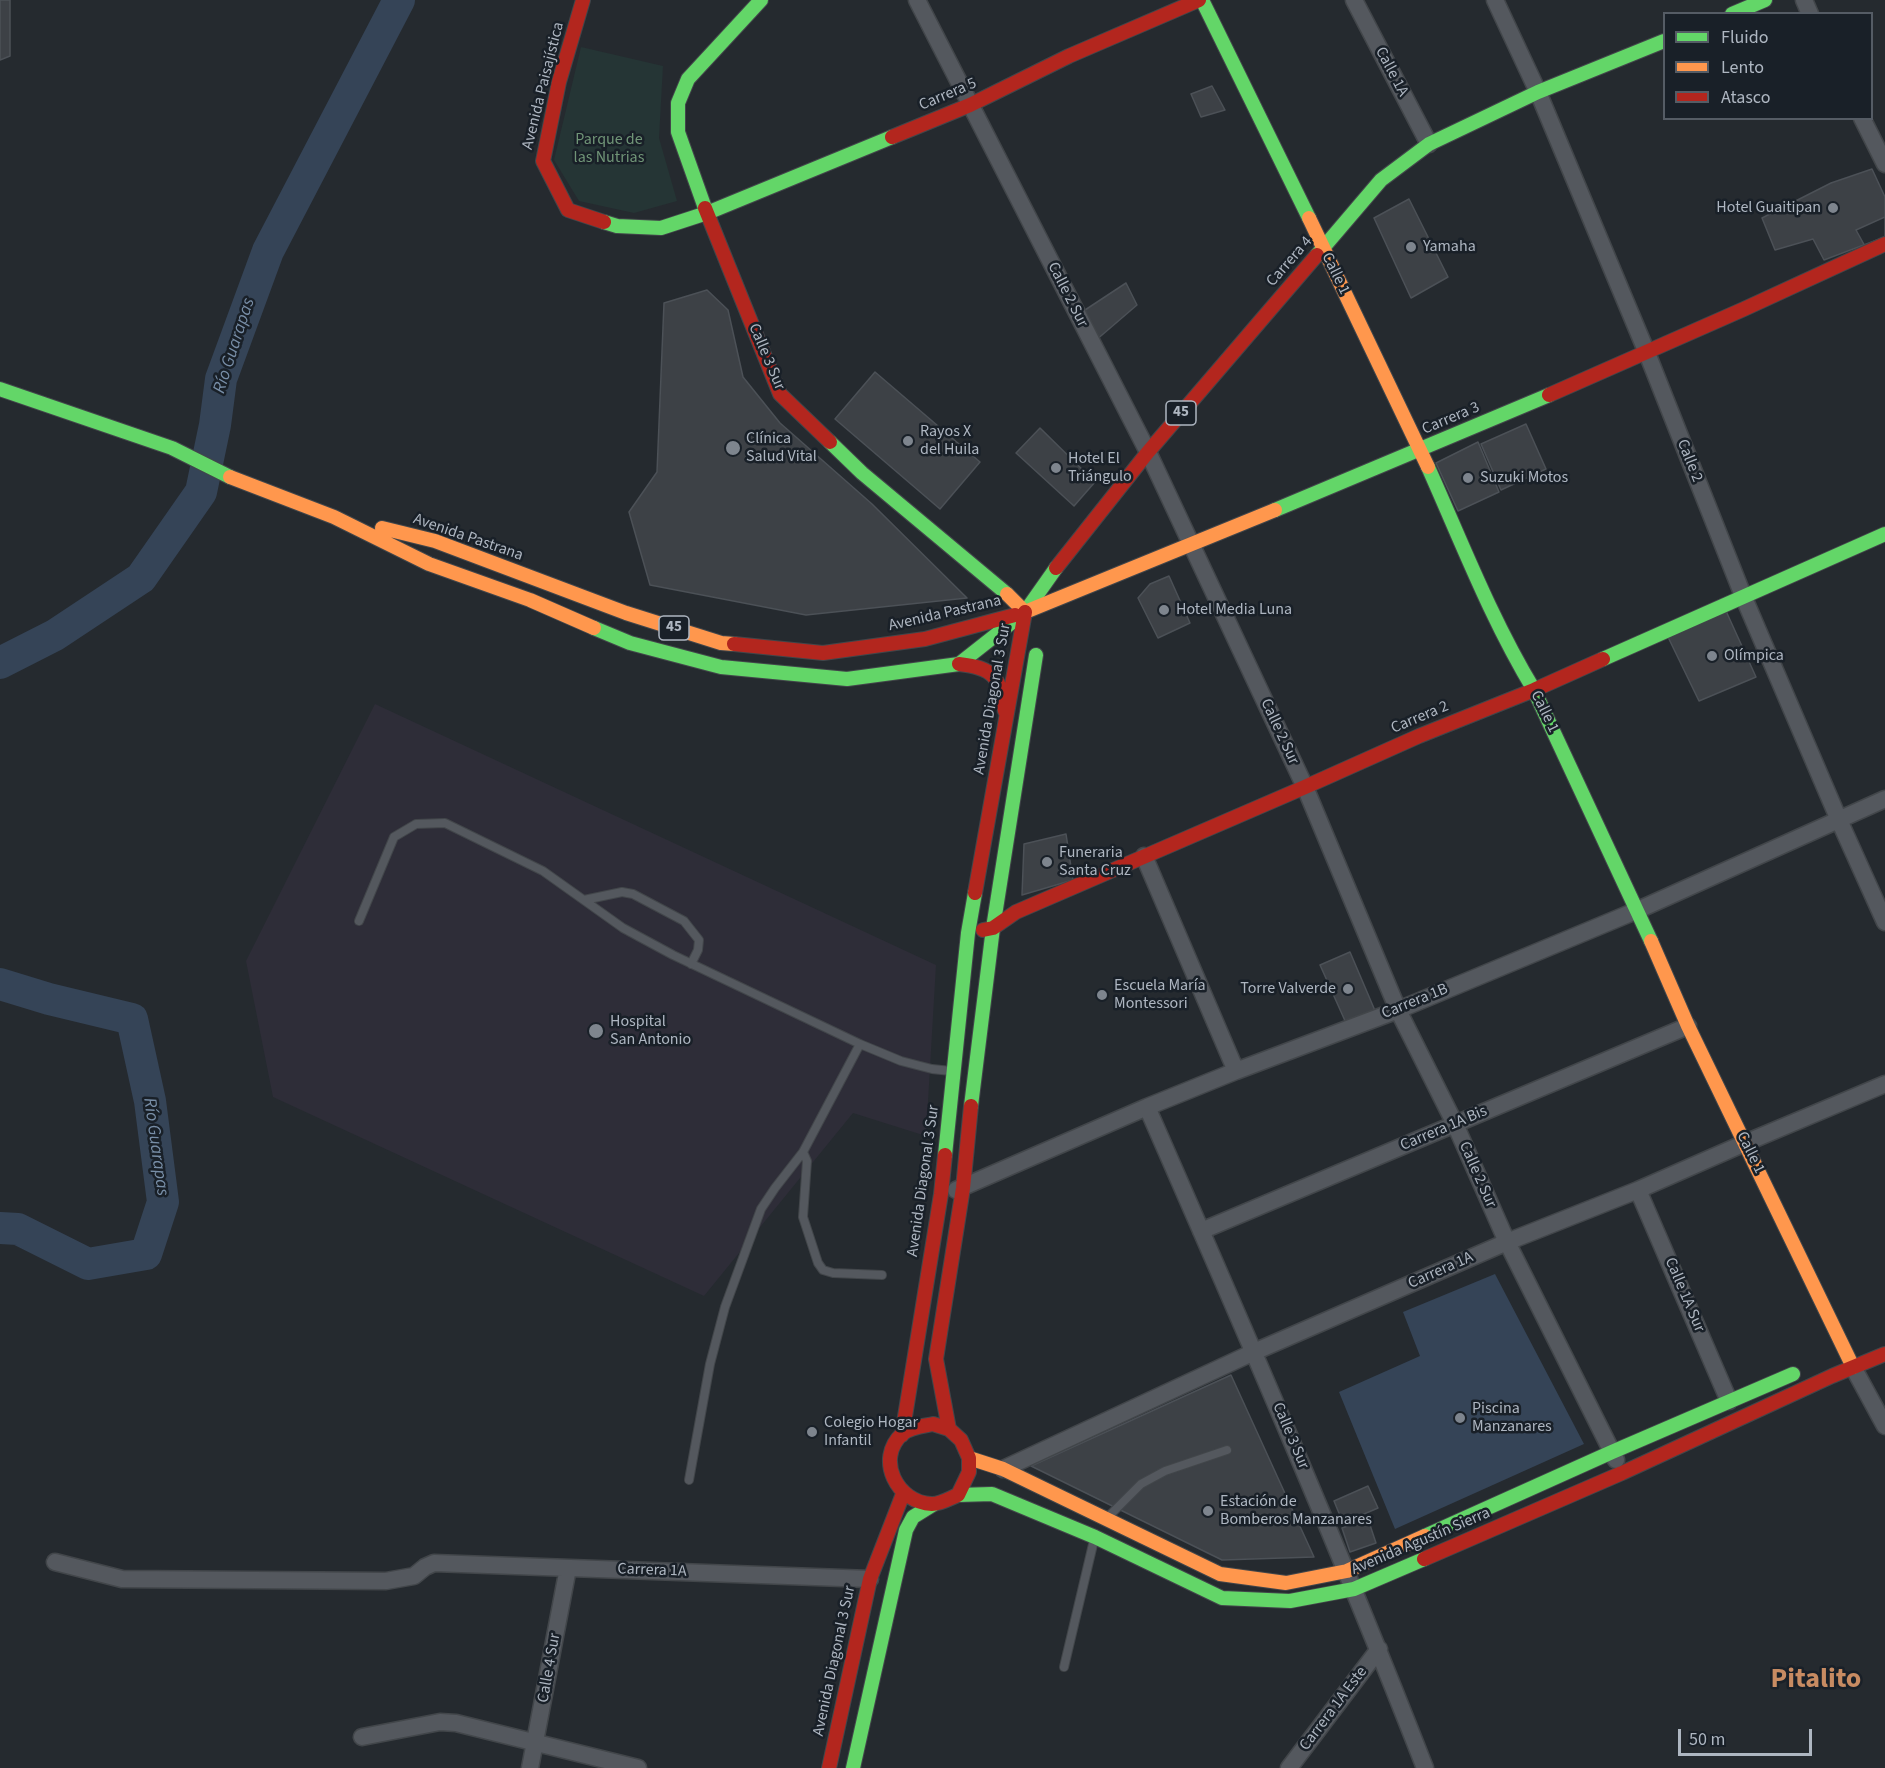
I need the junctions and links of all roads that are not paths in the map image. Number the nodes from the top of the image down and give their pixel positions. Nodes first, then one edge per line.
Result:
1 (583, 0) edge
2 (760, 0) edge
3 (917, 0) edge
4 (1200, 0) edge
5 (1354, 0) edge
6 (1495, 0) edge
7 (1765, 0) edge
8 (1737, 12) edge
9 (1663, 42) edge
10 (1538, 92) junction
11 (969, 105) junction
12 (1863, 120) edge
13 (1429, 144) junction
14 (1885, 164) edge
15 (707, 213) junction
16 (1885, 244) edge
17 (1323, 249) junction
18 (1647, 353) junction
19 (0, 389) edge
20 (1420, 450) junction
21 (1148, 452) junction
22 (334, 517) junction
23 (1885, 534) edge
24 (1192, 546) junction
25 (1743, 598) junction
26 (1025, 612) junction
27 (959, 664) junction
28 (1534, 690) junction
29 (1007, 721) junction
30 (1305, 787) junction
31 (1885, 799) edge
32 (1839, 820) junction
33 (1144, 856) junction
34 (584, 900) junction
35 (1638, 910) junction
36 (359, 921) dead end
37 (1885, 921) edge
38 (993, 928) junction
39 (968, 933) junction
40 (691, 964) junction
41 (1398, 1010) junction
42 (1688, 1026) junction
43 (860, 1044) junction
44 (955, 1071) junction
45 (1236, 1071) junction
46 (975, 1072) junction
47 (1885, 1084) edge
48 (1147, 1107) junction
49 (1455, 1124) junction
50 (1745, 1143) junction
51 (803, 1152) junction
52 (963, 1188) junction
53 (1638, 1190) junction
54 (941, 1194) junction
55 (1201, 1231) junction
56 (1507, 1242) junction
57 (882, 1275) dead end
58 (1860, 1346) dead end
59 (1254, 1352) junction
60 (1885, 1354) edge
61 (1844, 1359) junction
62 (1803, 1370) dead end
63 (1729, 1401) junction
64 (1885, 1426) edge
65 (949, 1429) junction
66 (902, 1435) junction
67 (1227, 1450) dead end
68 (1612, 1452) junction
69 (969, 1458) junction
70 (1003, 1469) junction
71 (1622, 1473) junction
72 (689, 1480) dead end
73 (903, 1494) junction
74 (958, 1495) junction
75 (934, 1504) junction
76 (1106, 1518) junction
77 (1095, 1537) junction
78 (55, 1562) dead end
79 (568, 1568) junction
80 (1347, 1571) junction
81 (870, 1579) junction
82 (1354, 1589) junction
83 (1379, 1649) junction
84 (1064, 1667) dead end
85 (362, 1737) dead end
86 (536, 1743) junction
87 (530, 1768) edge
88 (638, 1768) edge
89 (829, 1768) edge
90 (853, 1768) edge
91 (1289, 1768) edge
92 (1425, 1768) edge

1 - 15 main road, Avenida Paisajística
2 - 15 main road, Calle 3 Sur
3 - 11 street, Calle 2 Sur
4 - 11 main road, Carrera 5
4 - 17 main road, Calle 1
5 - 13 street, Calle 1A
6 - 10 street, Calle 2
7 - 8 main road
9 - 10 main road, Carrera 4 / 45
10 - 13 main road, Carrera 4 / 45
10 - 18 street, Calle 2
11 - 15 main road, Carrera 5
11 - 21 street, Calle 2 Sur
12 - 14 street
13 - 17 main road, Carrera 4 / 45
15 - 26 main road, Calle 3 Sur
16 - 18 main road, Carrera 3
17 - 20 main road, Calle 1
17 - 21 main road, Carrera 4 / 45
18 - 20 main road, Carrera 3
18 - 25 street, Calle 2
19 - 22 main road, Avenida Pastrana / 45
20 - 24 main road, Carrera 3
20 - 28 main road, Calle 1
21 - 24 street, Calle 2 Sur
21 - 26 main road, Carrera 4 / 45
22 - 26 main road, Avenida Pastrana / 45
22 - 27 main road, Avenida Pastrana
23 - 25 main road, Carrera 2
24 - 26 main road, Carrera 3
24 - 30 street, Calle 2 Sur
25 - 28 main road, Carrera 2
25 - 32 street, Calle 2
26 - 27 main road, Avenida Pastrana
26 - 29 main road, Avenida Diagonal 3 Sur / 45
26 - 38 main road, Avenida Diagonal 3 Sur
27 - 29 main road
28 - 30 main road, Carrera 2
28 - 35 main road, Calle 1
29 - 39 main road, Avenida Diagonal 3 Sur
30 - 33 main road, Carrera 2
30 - 41 street, Calle 2 Sur
31 - 32 street, Carrera 1B
32 - 35 street, Carrera 1B
32 - 37 street, Calle 2
33 - 38 main road, Carrera 2
33 - 45 street
34 - 36 lane
34 - 40 lane
34 - 40 lane
35 - 41 street, Carrera 1B
35 - 42 main road, Calle 1
38 - 39 main road, Carrera 2
38 - 46 main road, Avenida Diagonal 3 Sur
39 - 44 main road, Avenida Diagonal 3 Sur
40 - 43 lane
41 - 45 street, Carrera 1B
41 - 49 street, Calle 2 Sur
42 - 49 street, Carrera 1A Bis
42 - 50 main road, Calle 1
43 - 44 lane
43 - 51 lane
44 - 46 lane
44 - 54 main road, Avenida Diagonal 3 Sur
45 - 48 street, Carrera 1B
46 - 52 main road, Avenida Diagonal 3 Sur
47 - 50 street, Carrera 1A
48 - 52 street, Carrera 1B
48 - 55 street, Calle 3 Sur
49 - 55 street, Carrera 1A Bis
49 - 56 street, Calle 2 Sur
50 - 53 street, Carrera 1A
50 - 61 main road, Calle 1
51 - 57 lane
51 - 72 lane
52 - 54 street, Carrera 1B
52 - 65 main road, Avenida Diagonal 3 Sur
53 - 56 street, Carrera 1A
53 - 63 street, Calle 1A Sur
54 - 66 main road, Avenida Diagonal 3 Sur
55 - 59 street, Calle 3 Sur
56 - 59 street, Carrera 1A
56 - 68 street, Calle 2 Sur
58 - 61 main road, Avenida Agustín Sierra
59 - 70 street, Carrera 1A
59 - 80 street, Calle 3 Sur
60 - 61 main road, Avenida Agustín Sierra
61 - 64 street, Calle 1
61 - 71 main road, Avenida Agustín Sierra
62 - 63 main road, Avenida Agustín Sierra
63 - 68 main road, Avenida Agustín Sierra
65 - 66 main road
65 - 69 main road
66 - 73 main road
67 - 76 lane
68 - 71 street, Calle 2 Sur
68 - 80 main road, Avenida Agustín Sierra
69 - 70 main road, Avenida Agustín Sierra
69 - 74 main road
70 - 76 main road, Avenida Agustín Sierra
71 - 82 main road, Avenida Agustín Sierra
73 - 75 main road
73 - 81 main road, Avenida Diagonal 3 Sur
74 - 75 main road
74 - 77 main road, Avenida Agustín Sierra
75 - 90 main road
76 - 80 main road, Avenida Agustín Sierra
77 - 82 main road, Avenida Agustín Sierra
77 - 84 lane
78 - 79 street, Carrera 1A
79 - 81 street, Carrera 1A
79 - 86 street, Calle 4 Sur
80 - 82 street, Calle 3 Sur
81 - 89 main road, Avenida Diagonal 3 Sur
82 - 83 street, Calle 3 Sur
83 - 91 street, Carrera 1A Este
83 - 92 street, Calle 3 Sur
85 - 86 street
86 - 87 street, Calle 4 Sur
86 - 88 street

